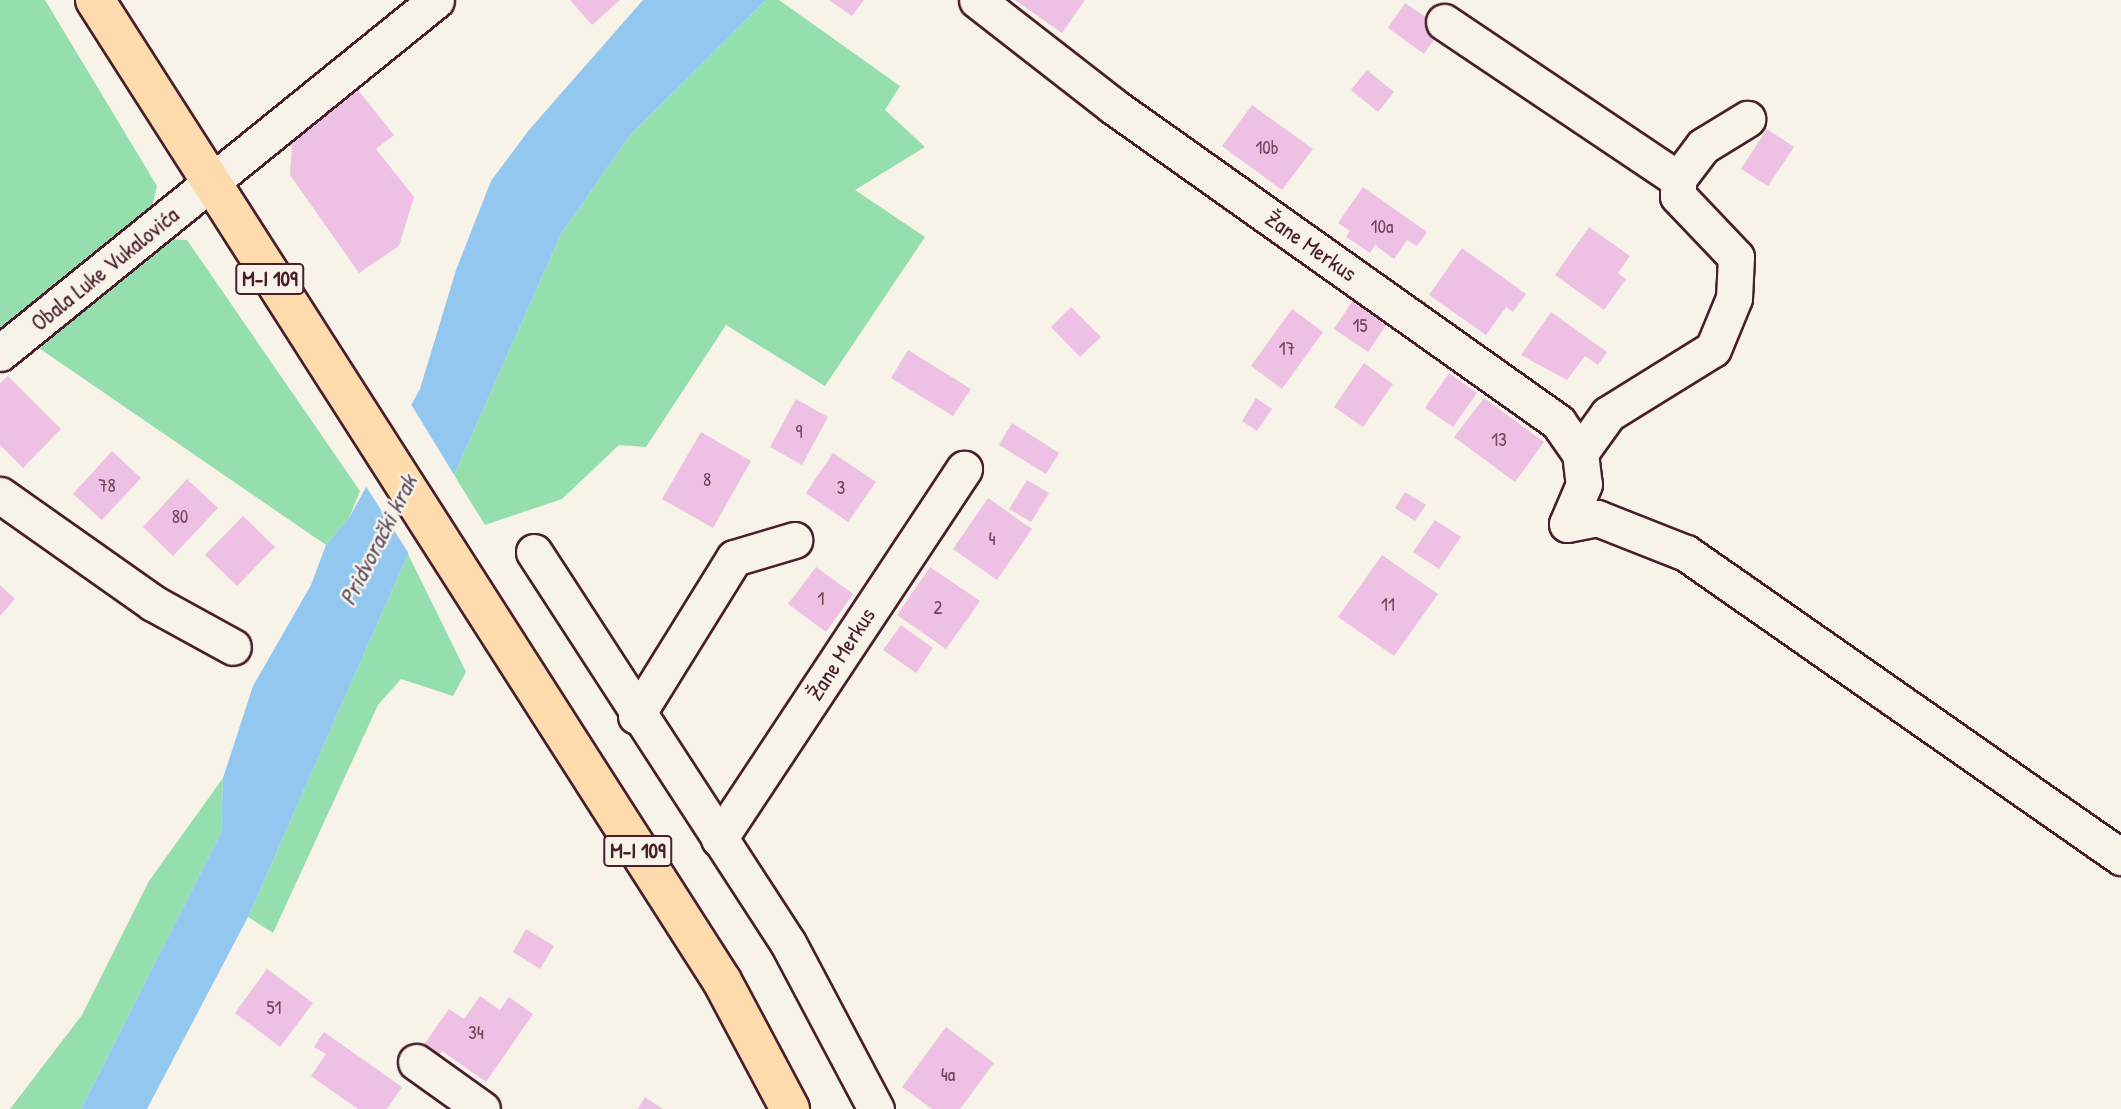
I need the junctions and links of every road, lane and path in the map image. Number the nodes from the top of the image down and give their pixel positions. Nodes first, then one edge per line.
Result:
1 (95, 0) edge
2 (436, 0) edge
3 (977, 0) edge
4 (1444, 22) dead end
5 (1747, 119) dead end
6 (1678, 179) junction
7 (209, 184) junction
8 (0, 353) edge
9 (1580, 453) junction
10 (964, 469) dead end
11 (0, 495) edge
12 (794, 540) dead end
13 (534, 552) dead end
14 (233, 648) dead end
15 (636, 716) junction
16 (719, 839) junction
17 (2121, 857) edge
18 (416, 1062) dead end
19 (481, 1109) edge
20 (790, 1109) edge
21 (876, 1109) edge

1 - 7 main road, M-I 109
2 - 7 street, Obala Luke Vukalovića
3 - 9 street, Žane Merkus
4 - 6 street
5 - 6 street
6 - 9 street
7 - 8 street, Obala Luke Vukalovića
7 - 20 main road, M-I 109
9 - 17 street
10 - 16 street, Žane Merkus
11 - 14 street
12 - 15 street
13 - 15 street
15 - 16 street
16 - 21 street
18 - 19 street

